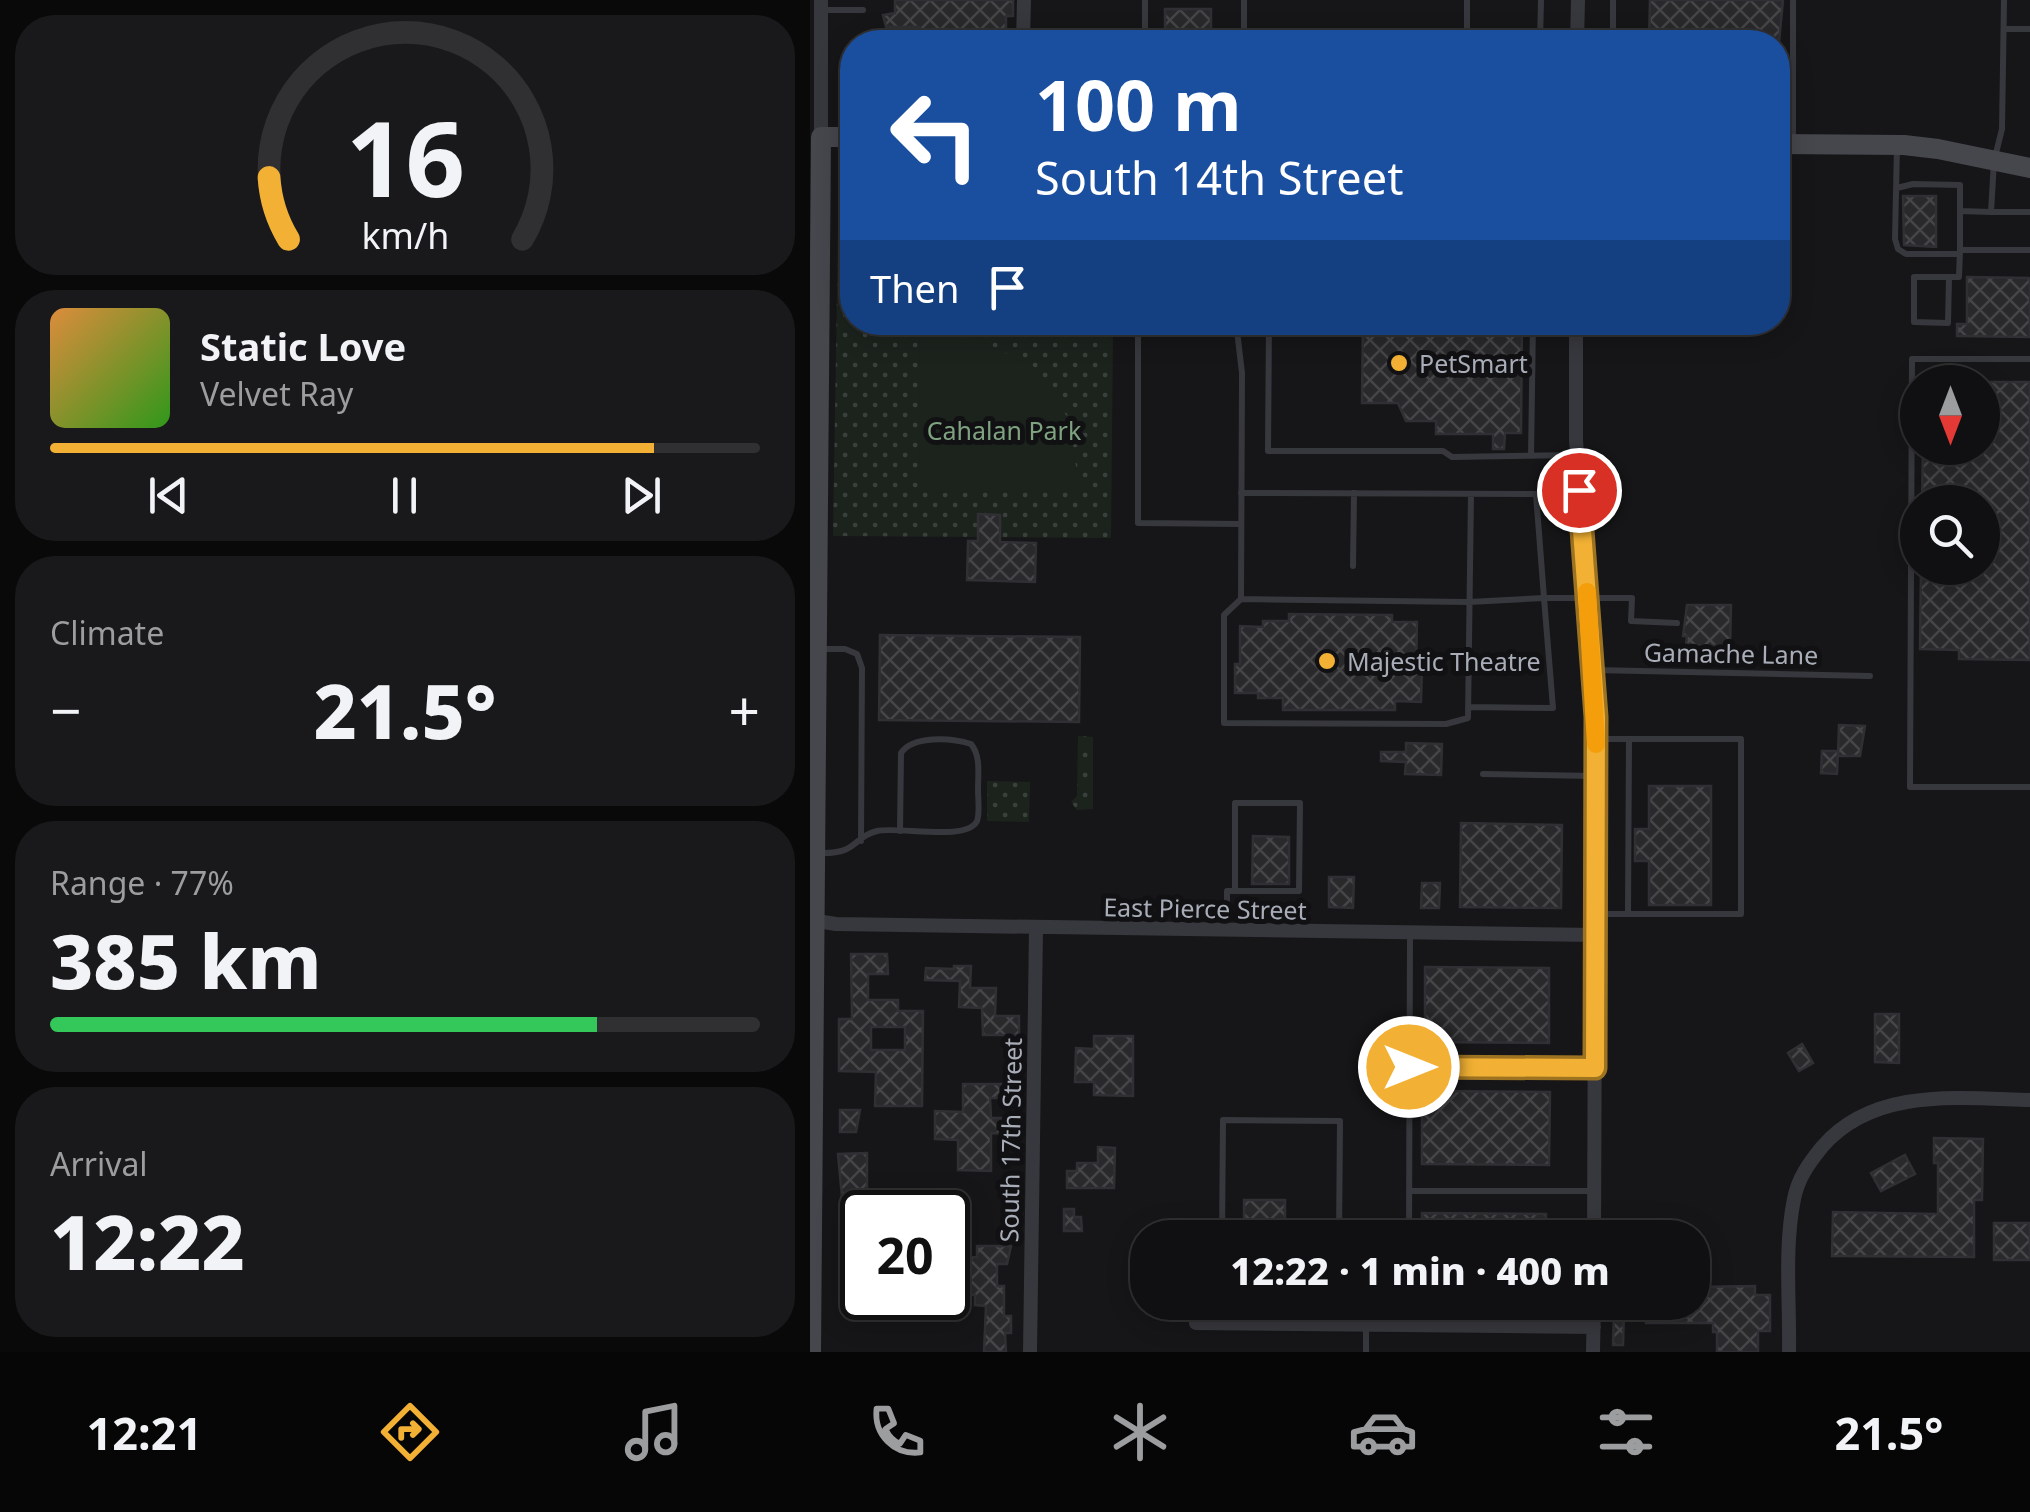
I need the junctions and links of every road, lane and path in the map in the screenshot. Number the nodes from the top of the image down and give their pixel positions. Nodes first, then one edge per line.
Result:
1 (1024, 0) edge
2 (1146, 0) edge
3 (1244, 0) edge
4 (1467, 0) edge
5 (1541, 0) edge
6 (1578, 0) edge
7 (1613, 0) edge
8 (1793, 0) edge
9 (2004, 0) edge
10 (821, 5) edge
11 (863, 10) dead end
12 (2004, 28) junction
13 (2030, 29) edge
14 (1023, 30) edge
15 (1145, 30) edge
16 (1244, 30) edge
17 (1467, 30) edge
18 (1540, 30) edge
19 (1577, 30) edge
20 (1613, 30) edge
21 (816, 35) edge
22 (1790, 54) edge
23 (821, 137) junction
24 (840, 137) edge
25 (1790, 144) edge
26 (1897, 145) junction
27 (1994, 161) junction
28 (2030, 168) edge
29 (1896, 188) junction
30 (1960, 212) junction
31 (1991, 212) junction
32 (2030, 212) edge
33 (2030, 250) edge
34 (1960, 252) junction
35 (1948, 277) junction
36 (1137, 335) edge
37 (1238, 335) edge
38 (1269, 335) edge
39 (1533, 335) edge
40 (1576, 335) edge
41 (2030, 359) edge
42 (1530, 456) junction
43 (1577, 456) junction
44 (1241, 493) junction
45 (1354, 494) junction
46 (1472, 494) junction
47 (1241, 524) junction
48 (1353, 566) dead end
49 (1587, 596) junction
50 (1544, 598) junction
51 (1240, 599) junction
52 (1469, 602) junction
53 (1676, 623) dead end
54 (816, 649) junction
55 (1592, 670) junction
56 (1870, 676) dead end
57 (1468, 707) junction
58 (1596, 739) junction
59 (1629, 739) junction
60 (1483, 774) dead end
61 (1596, 776) junction
62 (2030, 786) edge
63 (812, 817) edge
64 (900, 831) junction
65 (861, 842) junction
66 (814, 853) junction
67 (1234, 891) junction
68 (1596, 914) junction
69 (1628, 914) junction
70 (812, 920) edge
71 (1036, 929) junction
72 (1226, 931) junction
73 (1410, 933) junction
74 (1596, 936) junction
75 (1409, 1067) junction
76 (1595, 1068) junction
77 (2030, 1100) edge
78 (811, 1110) edge
79 (1409, 1191) junction
80 (1594, 1191) junction
81 (1222, 1220) edge
82 (1339, 1220) edge
83 (1409, 1220) edge
84 (1594, 1220) edge
85 (811, 1292) edge
86 (1245, 1320) edge
87 (1338, 1320) edge
88 (1408, 1320) edge
89 (1594, 1320) edge
90 (1196, 1323) dead end
91 (1245, 1324) junction
92 (1338, 1325) junction
93 (1366, 1325) junction
94 (1408, 1325) junction
95 (1594, 1327) junction
96 (811, 1352) edge
97 (1030, 1352) edge
98 (1366, 1352) edge
99 (1593, 1352) edge
100 (1790, 1352) edge

1 - 14 street
2 - 15 lane
3 - 16 lane
4 - 17 lane
5 - 18 lane
6 - 19 street
7 - 20 lane
8 - 22 lane
9 - 12 lane
10 - 11 lane
10 - 21 street
12 - 13 lane
12 - 27 lane
21 - 23 street
23 - 24 street
23 - 54 street
25 - 26 street
26 - 27 street
26 - 29 lane
27 - 28 street
27 - 31 lane
29 - 30 lane
29 - 34 lane
30 - 31 lane
30 - 34 lane
31 - 32 lane
33 - 34 lane
34 - 35 lane
35 - 35 lane
36 - 47 lane
37 - 44 lane
38 - 42 lane
39 - 42 lane
40 - 43 street
41 - 62 lane
42 - 43 lane
43 - 49 street
44 - 45 lane
44 - 47 lane
45 - 46 lane
45 - 48 lane
46 - 50 lane
46 - 52 lane
47 - 51 lane
49 - 50 lane
49 - 53 lane
49 - 55 street
50 - 52 lane
50 - 57 lane
51 - 52 lane
51 - 57 lane
52 - 57 lane
54 - 63 street
54 - 65 lane
55 - 56 lane, Gamache Lane
55 - 58 street
58 - 59 lane
58 - 61 street
59 - 69 lane
59 - 69 lane
60 - 61 lane
61 - 68 street
63 - 66 street
64 - 64 lane
64 - 65 lane
65 - 66 lane
66 - 70 street
67 - 67 lane
67 - 72 lane
68 - 69 lane
68 - 74 street
70 - 71 street, East Pierce Street
70 - 78 street
71 - 72 street, East Pierce Street
71 - 97 street, South 17th Street
72 - 73 street, East Pierce Street
73 - 74 street, East Pierce Street
73 - 75 lane
74 - 76 street
75 - 76 lane
75 - 79 lane
76 - 80 street
77 - 100 street
78 - 85 street
79 - 80 lane
79 - 83 lane
80 - 84 street
81 - 82 lane
85 - 96 street
86 - 91 lane
87 - 92 lane
88 - 94 lane
89 - 95 street
90 - 91 street
91 - 92 street
92 - 93 street
93 - 94 street
93 - 98 lane
94 - 95 street
95 - 99 street

